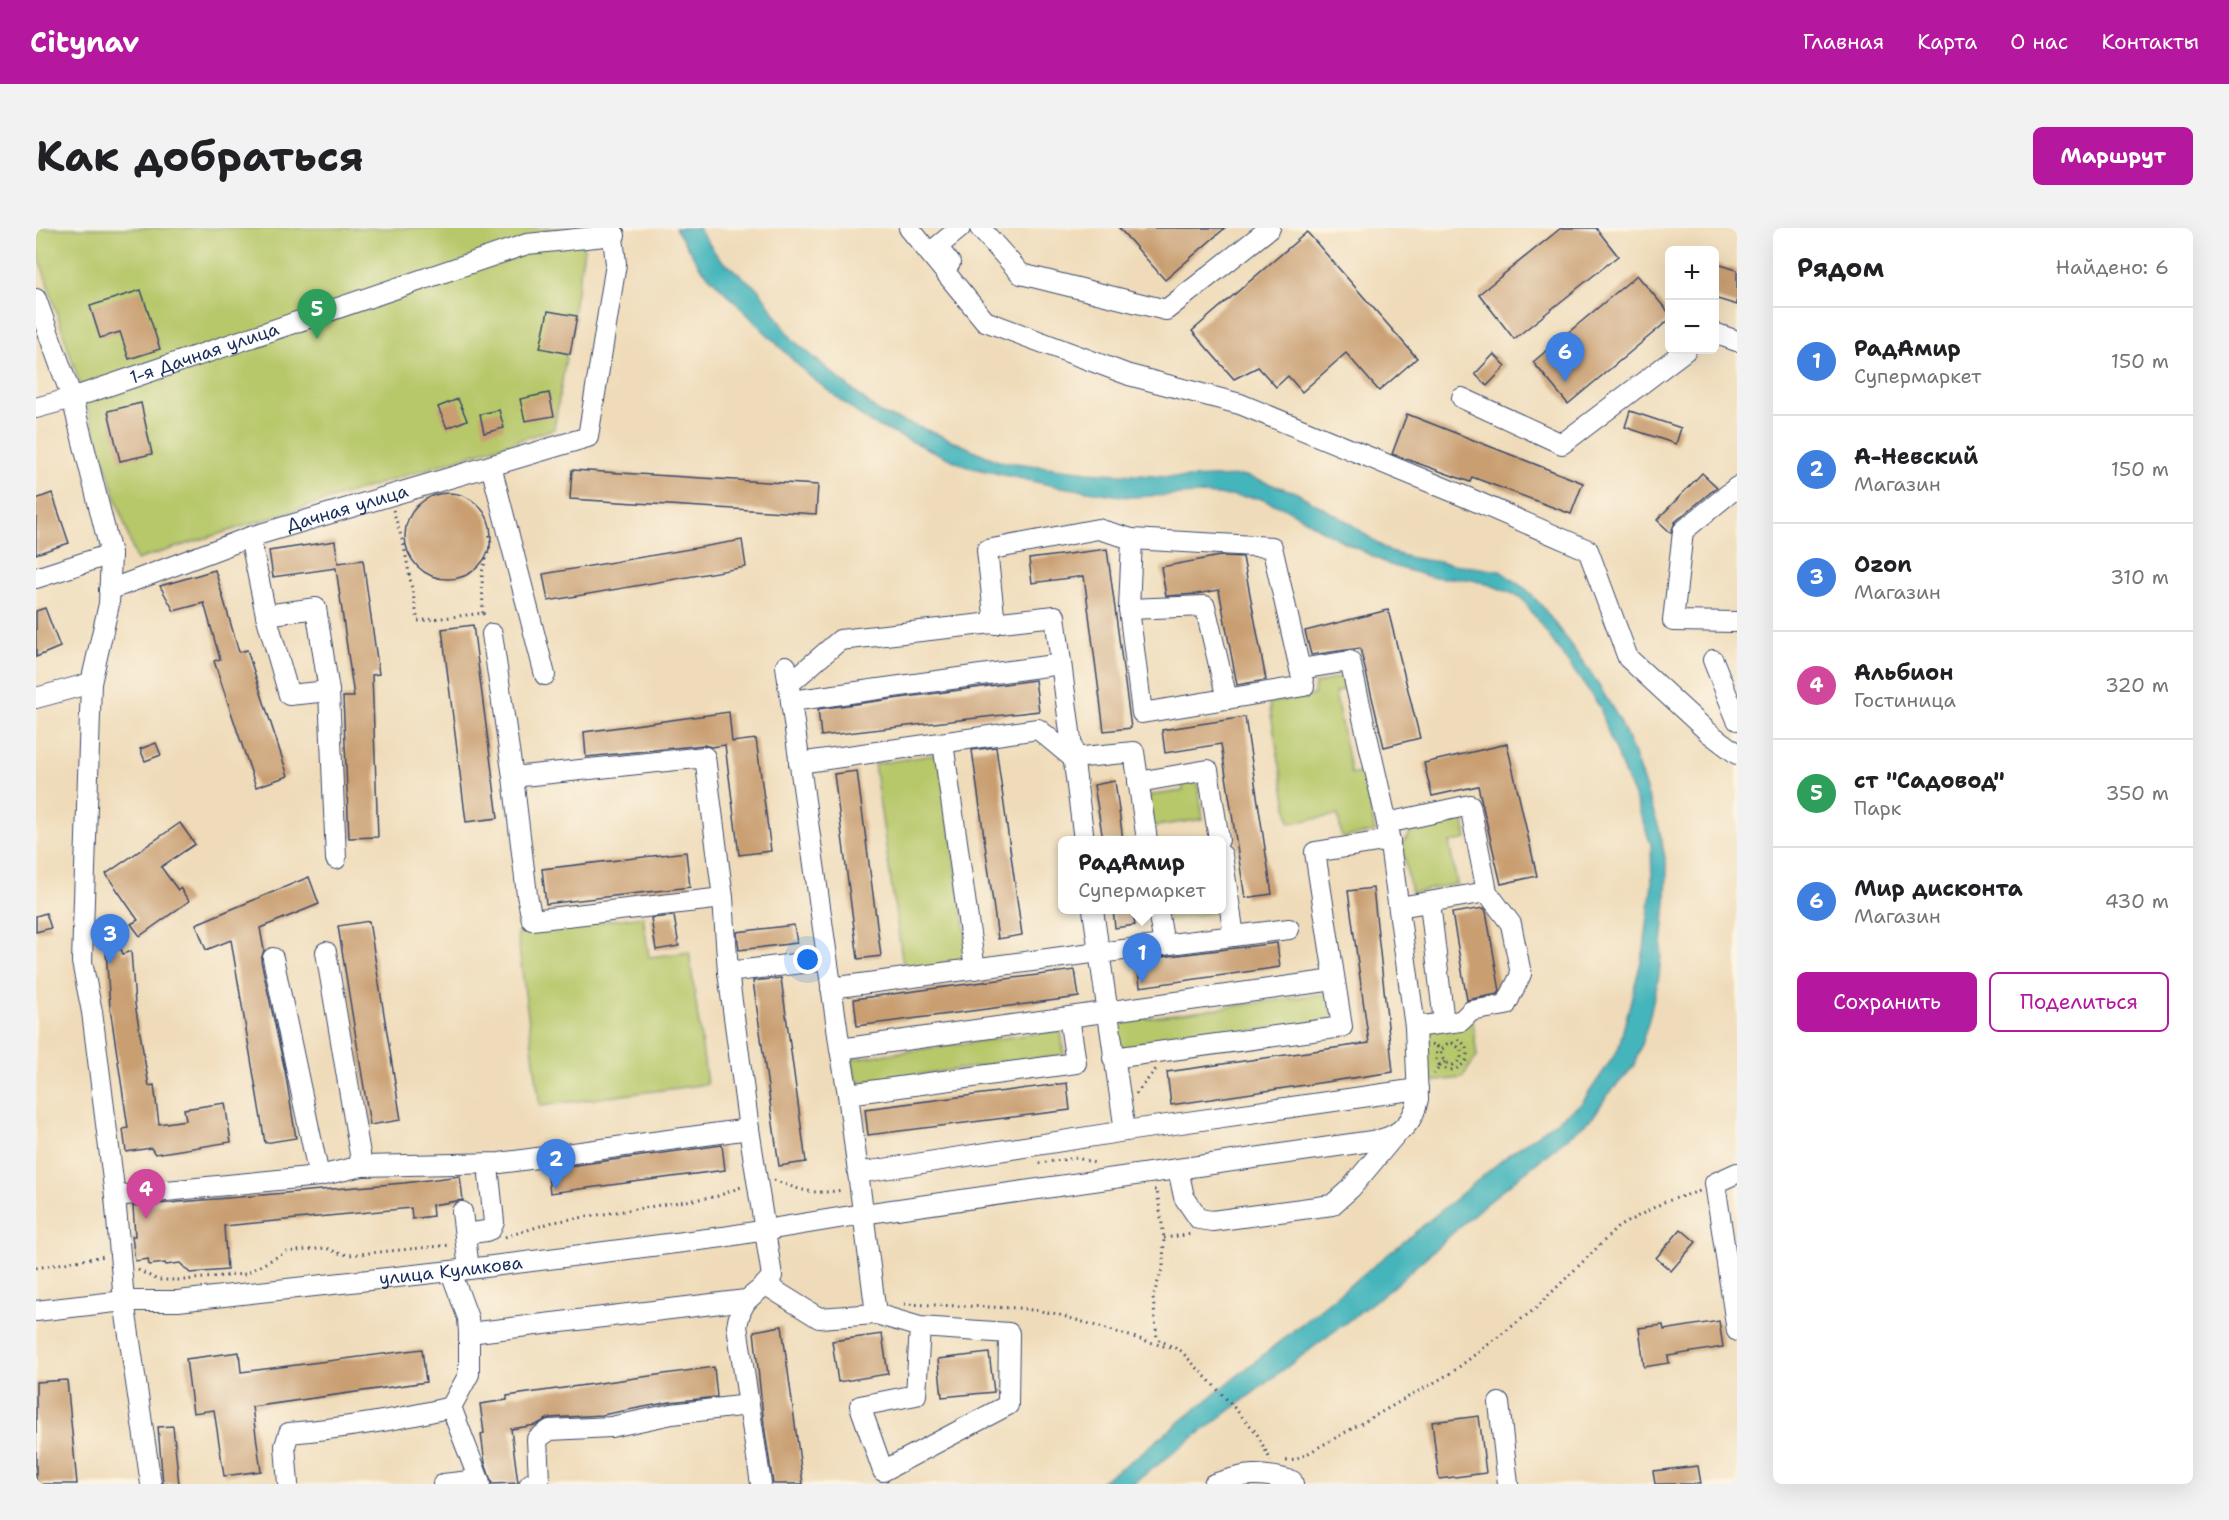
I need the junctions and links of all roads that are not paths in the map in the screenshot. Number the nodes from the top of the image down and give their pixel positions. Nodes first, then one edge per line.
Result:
1 (909, 228) edge
2 (960, 228) edge
3 (980, 228) edge
4 (1270, 228) edge
5 (613, 231) edge
6 (977, 294) dead end
7 (36, 299) edge
8 (1719, 335) edge
9 (1737, 341) edge
10 (1681, 354) edge
11 (72, 398) junction
12 (1462, 398) dead end
13 (36, 408) edge
14 (491, 466) junction
15 (1737, 487) edge
16 (250, 537) junction
17 (1132, 538) junction
18 (111, 554) junction
19 (36, 578) edge
20 (109, 590) junction
21 (1128, 609) junction
22 (266, 615) junction
23 (1737, 622) edge
24 (995, 624) junction
25 (492, 634) road end
26 (1713, 660) dead end
27 (1061, 664) junction
28 (1300, 669) junction
29 (545, 675) dead end
30 (91, 683) junction
31 (788, 684) junction
32 (329, 691) junction
33 (36, 699) edge
34 (1227, 699) junction
35 (1737, 720) edge
36 (943, 743) junction
37 (1737, 754) edge
38 (1073, 758) junction
39 (799, 763) junction
40 (513, 777) junction
41 (1138, 782) junction
42 (1389, 831) junction
43 (1083, 836) edge
44 (1147, 836) edge
45 (1218, 836) edge
46 (336, 860) dead end
47 (1226, 886) edge
48 (1486, 892) junction
49 (723, 898) junction
50 (1430, 903) junction
51 (1399, 908) junction
52 (1094, 914) edge
53 (1159, 914) edge
54 (1289, 929) dead end
55 (1234, 936) junction
56 (1164, 945) junction
57 (326, 952) dead end
58 (1099, 952) junction
59 (273, 958) dead end
60 (827, 960) junction
61 (975, 969) junction
62 (728, 972) junction
63 (1334, 980) junction
64 (831, 988) junction
65 (1107, 1012) junction
66 (1069, 1017) junction
67 (1444, 1023) junction
68 (1414, 1027) junction
69 (840, 1049) junction
70 (1113, 1058) junction
71 (1418, 1089) junction
72 (848, 1094) junction
73 (749, 1129) junction
74 (1125, 1131) junction
75 (1398, 1133) junction
76 (362, 1166) junction
77 (1178, 1168) junction
78 (1737, 1173) edge
79 (489, 1175) dead end
80 (319, 1176) junction
81 (859, 1181) junction
82 (115, 1196) junction
83 (462, 1212) dead end
84 (863, 1214) junction
85 (764, 1229) junction
86 (465, 1239) junction
87 (460, 1271) junction
88 (766, 1286) junction
89 (746, 1300) junction
90 (124, 1301) junction
91 (875, 1308) junction
92 (36, 1311) edge
93 (920, 1327) junction
94 (1737, 1331) edge
95 (469, 1333) junction
96 (1499, 1403) dead end
97 (748, 1405) junction
98 (452, 1407) junction
99 (479, 1482) edge
100 (151, 1484) edge
101 (288, 1484) edge
102 (443, 1484) edge
103 (530, 1484) edge
104 (761, 1484) edge
105 (1214, 1484) edge
106 (1293, 1484) edge
107 (1508, 1484) edge

1 - 37 street
2 - 6 street
3 - 4 street
5 - 11 street, 1-я Дачная улица
5 - 14 street, Дачная улица
7 - 11 street
8 - 9 street
10 - 12 street
11 - 13 street, 1-я Дачная улица
11 - 18 street
14 - 16 street, Дачная улица
14 - 29 street
15 - 23 street
16 - 20 street, Дачная улица
16 - 22 street
17 - 21 street
17 - 24 street
17 - 28 street
18 - 19 street
18 - 20 street
20 - 30 street
21 - 34 street
21 - 34 street
22 - 32 street
22 - 32 street
24 - 27 street
24 - 31 street
25 - 40 street
26 - 35 street
27 - 31 street
27 - 38 street
28 - 34 street
28 - 42 street
30 - 33 street
30 - 82 street
31 - 39 street
32 - 46 street
36 - 38 street
36 - 39 street
36 - 61 street
38 - 41 street
38 - 43 street
39 - 60 street
40 - 49 street
40 - 49 street
41 - 44 street
41 - 45 street
42 - 48 street
42 - 51 street
42 - 63 street
47 - 55 street
48 - 50 street
48 - 67 street
49 - 62 street
50 - 51 street
50 - 67 street
51 - 68 street
52 - 58 street
53 - 56 street
54 - 55 street
55 - 56 street
56 - 58 street
57 - 76 street
58 - 61 street
58 - 65 street
59 - 80 street
60 - 62 street
60 - 64 street
61 - 64 street
62 - 73 street
63 - 65 street
63 - 70 street
64 - 69 street
65 - 66 street
65 - 70 street
66 - 69 street
66 - 72 street
67 - 68 street
68 - 71 street
69 - 72 street
70 - 74 street
71 - 74 street
71 - 75 street
72 - 81 street
73 - 76 street
73 - 85 street
74 - 81 street
75 - 77 street, улица Куликова
75 - 77 street
76 - 80 street
77 - 84 street, улица Куликова
78 - 94 street
79 - 86 street
80 - 82 street
81 - 84 street
82 - 90 street
83 - 86 street
84 - 85 street, улица Куликова
84 - 91 street
85 - 87 street, улица Куликова
85 - 88 street
86 - 87 street
87 - 90 street, улица Куликова
87 - 95 street
88 - 89 street
88 - 91 street
89 - 95 street
89 - 97 street
90 - 92 street, улица Куликова
90 - 100 street
91 - 93 street
93 - 93 street
95 - 98 street
96 - 107 street
97 - 103 street
97 - 104 street
98 - 99 street
98 - 101 street
99 - 102 street
105 - 106 street

